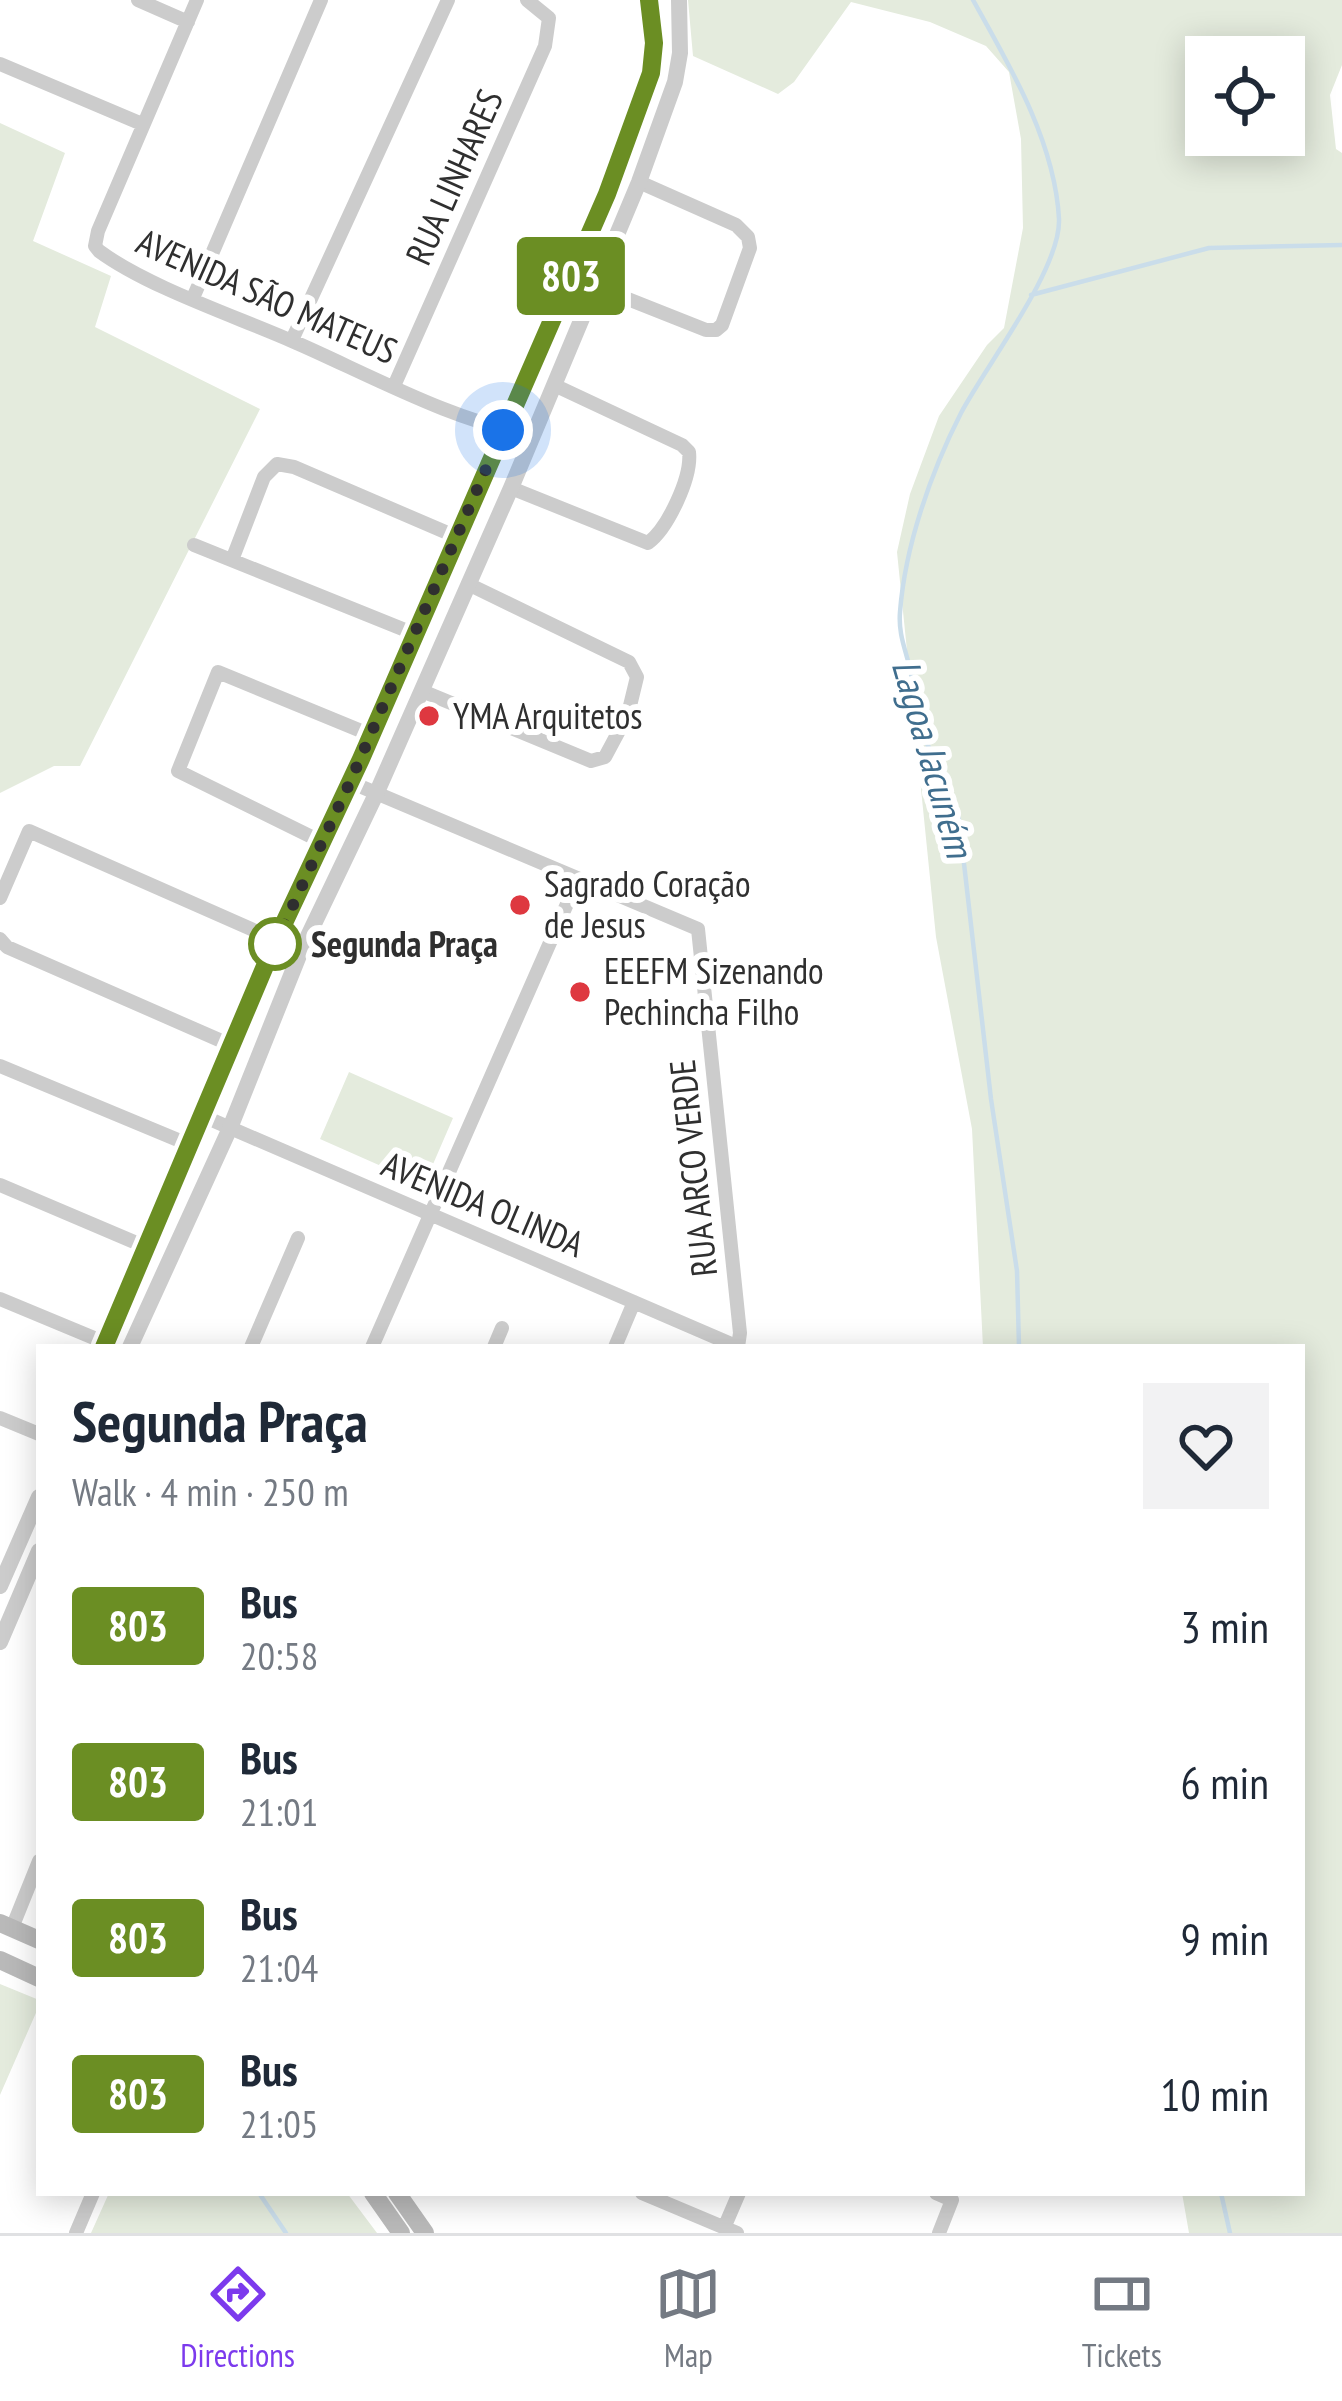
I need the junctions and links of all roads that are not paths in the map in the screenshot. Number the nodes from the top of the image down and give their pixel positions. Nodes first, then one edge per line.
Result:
1 (138, 0) edge
2 (197, 0) edge
3 (322, 0) edge
4 (448, 0) edge
5 (527, 0) edge
6 (649, 0) edge
7 (679, 0) edge
8 (188, 22) junction
9 (0, 64) edge
10 (142, 124) junction
11 (639, 182) junction
12 (580, 255) junction
13 (603, 267) junction
14 (595, 286) junction
15 (194, 298) junction
16 (292, 340) junction
17 (554, 385) junction
18 (394, 386) junction
19 (503, 430) junction
20 (532, 434) junction
21 (511, 488) junction
22 (457, 537) junction
23 (194, 545) dead end
24 (232, 560) junction
25 (468, 584) junction
26 (415, 634) junction
27 (422, 691) junction
28 (371, 735) junction
29 (350, 782) junction
30 (377, 792) junction
31 (322, 842) junction
32 (578, 878) junction
33 (0, 898) edge
34 (0, 939) edge
35 (276, 940) junction
36 (233, 1046) junction
37 (0, 1066) edge
38 (205, 1117) junction
39 (230, 1128) junction
40 (190, 1145) junction
41 (0, 1185) edge
42 (431, 1213) junction
43 (298, 1238) dead end
44 (146, 1247) junction
45 (0, 1298) edge
46 (634, 1302) junction
47 (502, 1328) dead end
48 (103, 1344) edge
49 (105, 1344) edge
50 (131, 1344) edge
51 (252, 1344) edge
52 (373, 1344) edge
53 (495, 1344) edge
54 (616, 1344) edge
55 (731, 1344) edge
56 (738, 1344) edge
57 (0, 1418) edge
58 (36, 1433) edge
59 (36, 1504) edge
60 (0, 1537) edge
61 (18, 1545) junction
62 (36, 1558) edge
63 (0, 1586) edge
64 (0, 1642) edge
65 (36, 1867) edge
66 (6, 1925) edge
67 (36, 1939) edge
68 (0, 1960) edge
69 (36, 1977) edge
70 (92, 2196) edge
71 (375, 2196) edge
72 (399, 2196) edge
73 (649, 2196) edge
74 (738, 2196) edge
75 (943, 2196) edge
76 (730, 2230) edge
77 (76, 2233) edge
78 (400, 2233) edge
79 (425, 2233) edge
80 (938, 2233) edge

1 - 8 street
2 - 8 street, AVENIDA SÃO MATEUS
3 - 15 street
4 - 16 street
5 - 18 street, RUA LINHARES
6 - 12 street
7 - 11 street
8 - 10 street, AVENIDA SÃO MATEUS
9 - 10 street
10 - 15 street, AVENIDA SÃO MATEUS
11 - 13 street
11 - 14 street
12 - 13 street
12 - 19 street
13 - 14 street
14 - 17 street
15 - 16 street, AVENIDA SÃO MATEUS
16 - 18 street, AVENIDA SÃO MATEUS
17 - 20 street
17 - 21 street
18 - 19 street, AVENIDA SÃO MATEUS
19 - 20 street, AVENIDA SÃO MATEUS
19 - 22 street
20 - 21 street
21 - 25 street
22 - 24 street
22 - 26 street
23 - 24 street
24 - 26 street
25 - 27 street
25 - 27 street
26 - 28 street
27 - 30 street
28 - 29 street
28 - 31 street
29 - 30 street, RUA ARCO VERDE
29 - 31 street
30 - 32 street, RUA ARCO VERDE
30 - 39 street
31 - 35 street
32 - 42 street
32 - 56 street, RUA ARCO VERDE
33 - 35 street
34 - 36 street
35 - 36 street
36 - 38 street
37 - 40 street
38 - 39 street, AVENIDA OLINDA
38 - 40 street
39 - 42 street, AVENIDA OLINDA
39 - 50 street
40 - 44 street
41 - 44 street
42 - 46 street, AVENIDA OLINDA
42 - 52 street
43 - 51 street
44 - 49 street
45 - 48 street
46 - 54 street
46 - 55 street, AVENIDA OLINDA
47 - 53 street
57 - 58 street
59 - 61 street
60 - 61 street
61 - 63 street
62 - 64 street
65 - 66 street
66 - 67 main road
68 - 69 main road
70 - 77 street
71 - 78 main road
72 - 79 main road
73 - 76 street
74 - 76 street
75 - 80 street

